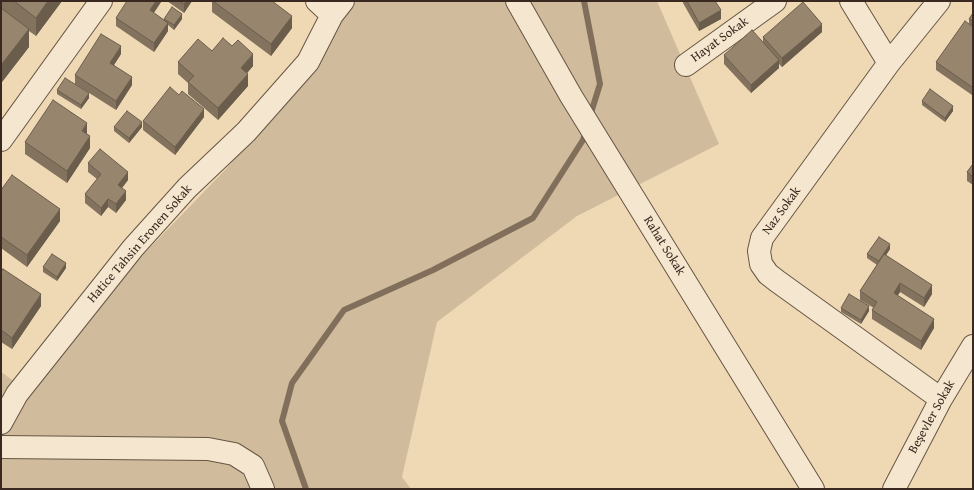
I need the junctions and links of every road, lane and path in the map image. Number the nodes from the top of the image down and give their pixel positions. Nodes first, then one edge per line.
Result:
1 (101, 1) edge
2 (517, 1) edge
3 (775, 1) edge
4 (851, 1) edge
5 (939, 1) edge
6 (330, 6) edge
7 (889, 63) junction
8 (686, 65) dead end
9 (1, 140) edge
10 (973, 346) edge
11 (941, 399) junction
12 (1, 423) edge
13 (1, 447) edge
14 (263, 489) edge
15 (813, 489) edge
16 (894, 489) edge

1 - 9 street
2 - 15 street, Rahat Sokak
3 - 8 street, Hayat Sokak
4 - 7 street
5 - 7 street, Naz Sokak
6 - 12 street, Hatice Tahsin Eronen Sokak
7 - 11 street, Naz Sokak
10 - 11 street, Beşevler Sokak
11 - 16 street, Beşevler Sokak
13 - 14 street

